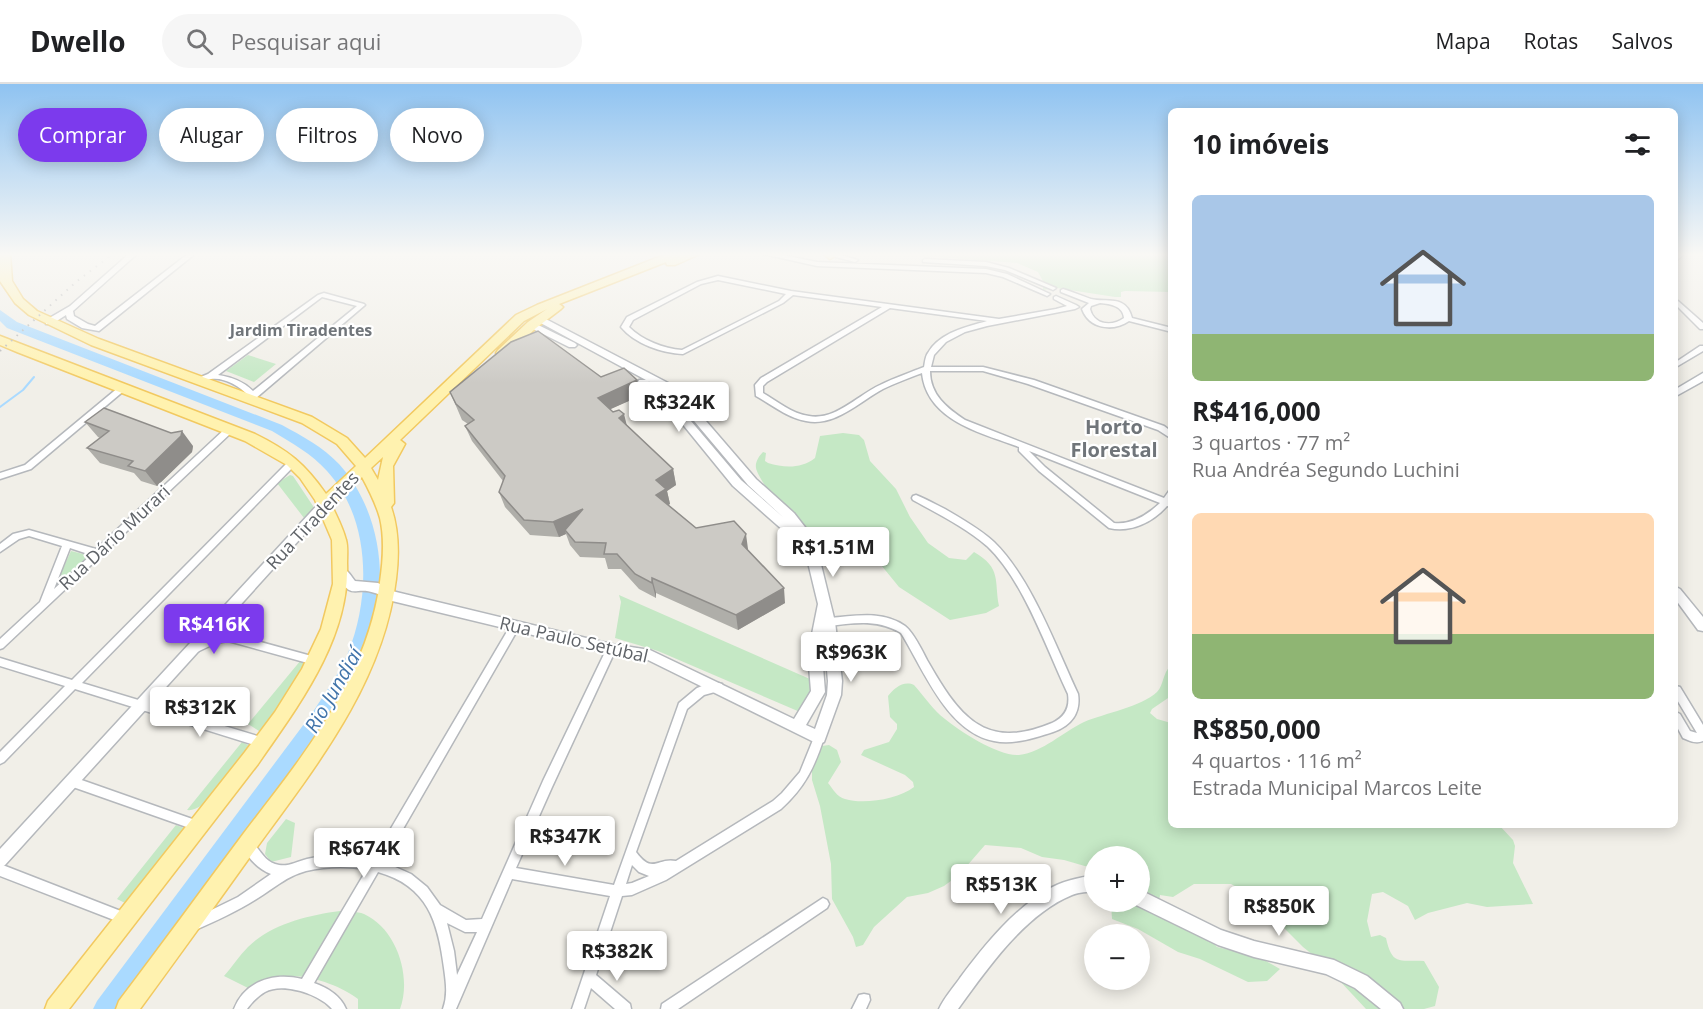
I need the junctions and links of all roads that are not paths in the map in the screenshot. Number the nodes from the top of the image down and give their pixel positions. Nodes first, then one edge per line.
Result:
1 (16, 296) edge
2 (86, 296) edge
3 (143, 296) edge
4 (320, 296) edge
5 (321, 296) edge
6 (578, 296) edge
7 (580, 296) edge
8 (676, 296) edge
9 (787, 296) edge
10 (815, 296) edge
11 (1077, 296) edge
12 (1056, 298) dead end
13 (1094, 302) junction
14 (1678, 304) edge
15 (889, 306) junction
16 (1074, 306) junction
17 (70, 312) junction
18 (1086, 313) junction
19 (533, 317) junction
20 (1128, 318) junction
21 (999, 321) junction
22 (49, 322) junction
23 (1703, 327) edge
24 (1168, 329) edge
25 (505, 333) junction
26 (96, 336) junction
27 (0, 340) edge
28 (1703, 348) edge
29 (507, 349) junction
30 (1678, 364) edge
31 (926, 369) junction
32 (1703, 376) edge
33 (205, 378) junction
34 (122, 389) junction
35 (1678, 392) edge
36 (662, 393) junction
37 (251, 397) junction
38 (685, 402) junction
39 (229, 430) junction
40 (1168, 433) edge
41 (1018, 445) junction
42 (722, 446) junction
43 (292, 462) junction
44 (719, 462) junction
45 (361, 469) junction
46 (0, 476) edge
47 (770, 498) junction
48 (916, 498) dead end
49 (330, 499) junction
50 (1168, 503) edge
51 (1168, 504) edge
52 (386, 512) junction
53 (781, 522) junction
54 (67, 545) junction
55 (0, 549) edge
56 (97, 553) junction
57 (813, 560) junction
58 (346, 580) junction
59 (385, 587) junction
60 (1678, 595) edge
61 (824, 603) junction
62 (42, 605) junction
63 (224, 616) junction
64 (829, 622) junction
65 (515, 626) junction
66 (1703, 626) edge
67 (228, 637) junction
68 (0, 645) edge
69 (611, 649) junction
70 (192, 652) junction
71 (315, 660) junction
72 (0, 662) edge
73 (817, 669) junction
74 (835, 681) junction
75 (74, 684) junction
76 (718, 687) junction
77 (1678, 693) edge
78 (144, 705) junction
79 (1678, 720) edge
80 (796, 728) junction
81 (1703, 734) edge
82 (819, 738) junction
83 (264, 743) junction
84 (0, 759) edge
85 (73, 782) junction
86 (198, 826) junction
87 (248, 844) junction
88 (630, 852) junction
89 (0, 860) edge
90 (687, 861) junction
91 (374, 866) junction
92 (0, 870) edge
93 (286, 872) junction
94 (509, 873) junction
95 (1084, 884) edge
96 (617, 891) junction
97 (1150, 903) edge
98 (823, 904) dead end
99 (436, 910) junction
100 (127, 919) junction
101 (486, 925) junction
102 (187, 927) junction
103 (590, 978) junction
104 (305, 986) junction
105 (451, 1004) edge
106 (56, 1009) edge
107 (128, 1009) edge
108 (240, 1009) edge
109 (340, 1009) edge
110 (578, 1009) edge
111 (625, 1009) edge
112 (667, 1009) edge
113 (948, 1009) edge
114 (1394, 1009) edge

1 - 22 main road
2 - 17 street
3 - 26 street
4 - 33 street
5 - 37 street
6 - 19 main road, Rua Tiradentes
7 - 19 main road, Rua Tiradentes
8 - 9 street
10 - 15 street
11 - 13 street
12 - 16 street
13 - 18 street
13 - 20 street
14 - 23 street
15 - 21 street
15 - 31 street
16 - 18 street
16 - 21 street
17 - 22 street
17 - 26 street
18 - 20 street
19 - 25 main road, Rua Tiradentes
19 - 29 main road, Rua Tiradentes
19 - 36 street
19 - 38 street
20 - 24 street
21 - 31 street
22 - 26 main road
25 - 29 main road
25 - 45 main road, Rua Tiradentes
26 - 33 main road
27 - 34 main road
28 - 30 street
29 - 52 main road, Rua Tiradentes
31 - 40 street
31 - 41 street
32 - 35 street
33 - 37 main road
34 - 39 main road
34 - 46 street
36 - 38 street
36 - 44 street
37 - 45 main road
38 - 42 street
39 - 43 main road
39 - 56 street, Rua Dário Murari
41 - 50 street
41 - 51 street
42 - 44 street
42 - 47 street
43 - 49 main road
43 - 75 street
44 - 53 street
45 - 49 main road, Rua Tiradentes
45 - 52 main road
47 - 53 street
47 - 57 street
48 - 64 street
49 - 58 main road
49 - 63 street, Rua Tiradentes
52 - 59 main road
53 - 57 street
54 - 55 street
54 - 56 street
54 - 62 street
56 - 62 street, Rua Dário Murari
57 - 61 street
58 - 59 street, Rua Paulo Setúbal
58 - 71 main road
59 - 65 street, Rua Paulo Setúbal
59 - 87 main road
60 - 66 street
61 - 64 street
61 - 73 street
62 - 68 street, Rua Dário Murari
63 - 67 street
63 - 70 street, Rua Tiradentes
64 - 74 street
65 - 69 street, Rua Paulo Setúbal
65 - 91 street
67 - 70 street
67 - 71 street
69 - 76 street, Rua Paulo Setúbal
69 - 94 street
70 - 78 street, Rua Tiradentes
71 - 83 main road
72 - 75 street
73 - 74 street
73 - 80 street
74 - 82 street
75 - 78 street
75 - 84 street
76 - 80 street, Rua Paulo Setúbal
76 - 88 street
77 - 81 street
78 - 83 street
78 - 85 street, Rua Tiradentes
79 - 81 street
80 - 82 street, Rua Paulo Setúbal
82 - 90 street
83 - 86 main road
85 - 86 street
85 - 89 street, Rua Tiradentes
86 - 100 main road
87 - 93 street
87 - 102 main road
88 - 90 street
88 - 96 street
90 - 96 street
91 - 93 street
91 - 99 street
91 - 104 street
92 - 100 street
93 - 102 street
94 - 96 street
94 - 101 street
95 - 113 street
96 - 103 street
97 - 114 street
98 - 112 street
99 - 101 street
99 - 105 street
100 - 106 main road
101 - 105 street
102 - 107 main road
103 - 110 street
103 - 111 street
104 - 108 street
104 - 109 street

